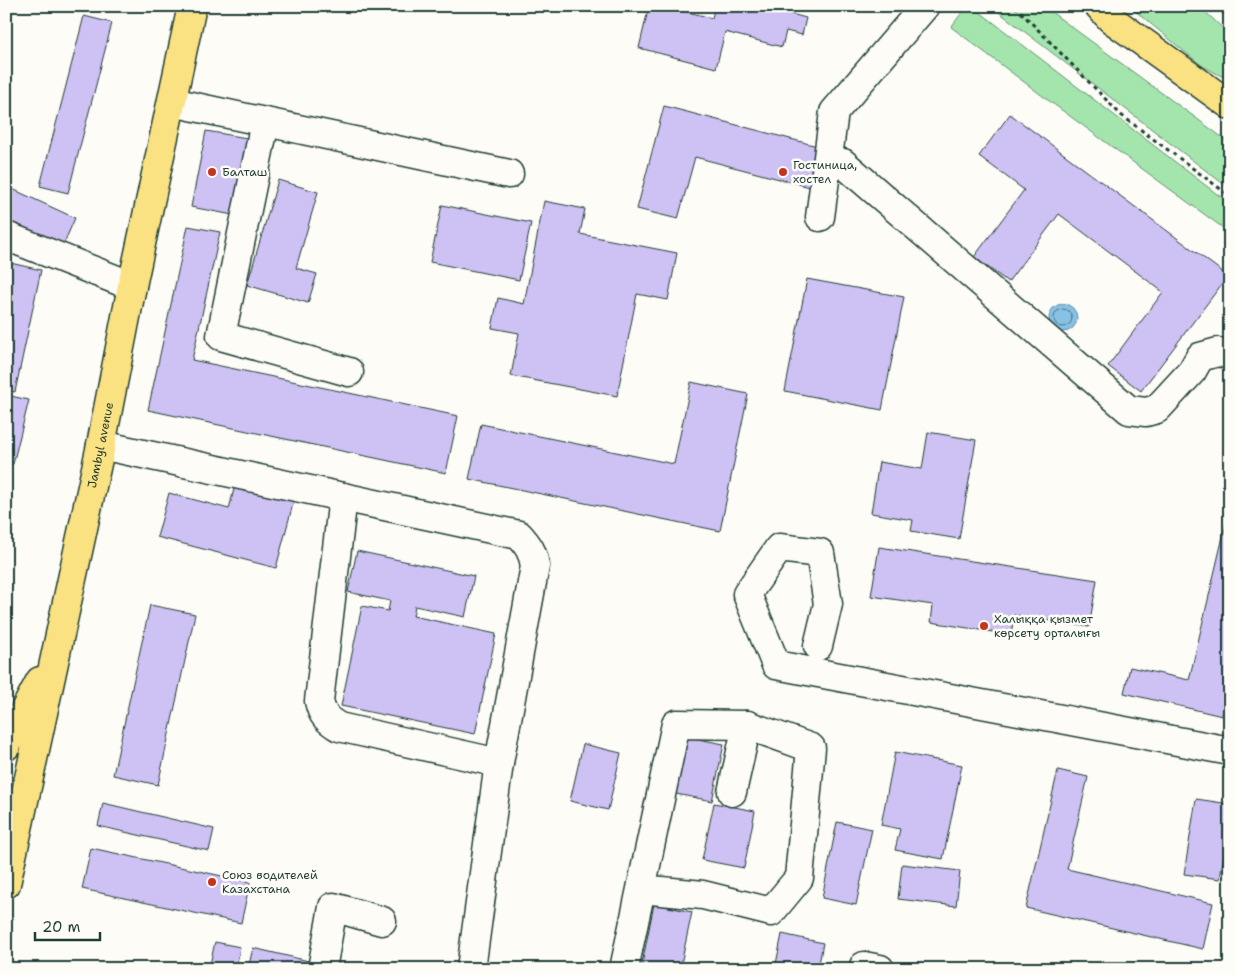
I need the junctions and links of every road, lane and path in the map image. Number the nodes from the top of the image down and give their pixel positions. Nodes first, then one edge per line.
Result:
1 (192, 6) edge
2 (925, 6) edge
3 (1015, 6) edge
4 (1086, 6) edge
5 (1216, 6) edge
6 (1105, 12) edge
7 (1230, 19) edge
8 (1228, 98) edge
9 (172, 102) junction
10 (265, 122) junction
11 (843, 163) dead end
12 (509, 174) dead end
13 (1230, 196) edge
14 (820, 217) dead end
15 (6, 236) edge
16 (132, 286) junction
17 (1230, 355) edge
18 (349, 372) dead end
19 (101, 445) junction
20 (343, 498) junction
21 (818, 646) dead end
22 (57, 648) junction
23 (747, 725) junction
24 (6, 746) edge
25 (1230, 751) edge
26 (498, 763) junction
27 (732, 792) dead end
28 (6, 884) edge
29 (641, 889) junction
30 (382, 921) dead end
31 (322, 969) edge
32 (471, 969) edge
33 (624, 969) edge

1 - 9 main road, Jambyl avenue
2 - 14 lane
3 - 13 path
4 - 6 lane
5 - 7 path
6 - 8 main road
9 - 10 lane
9 - 16 main road, Jambyl avenue
10 - 12 lane
10 - 18 lane
11 - 17 lane
15 - 16 lane
16 - 19 main road, Jambyl avenue
19 - 20 lane
19 - 22 main road, Jambyl avenue
20 - 26 lane
20 - 26 lane
21 - 25 lane
22 - 24 main road
22 - 28 main road, Jambyl avenue
23 - 27 lane
23 - 29 lane
23 - 29 lane
26 - 32 lane
29 - 33 lane
30 - 31 lane

